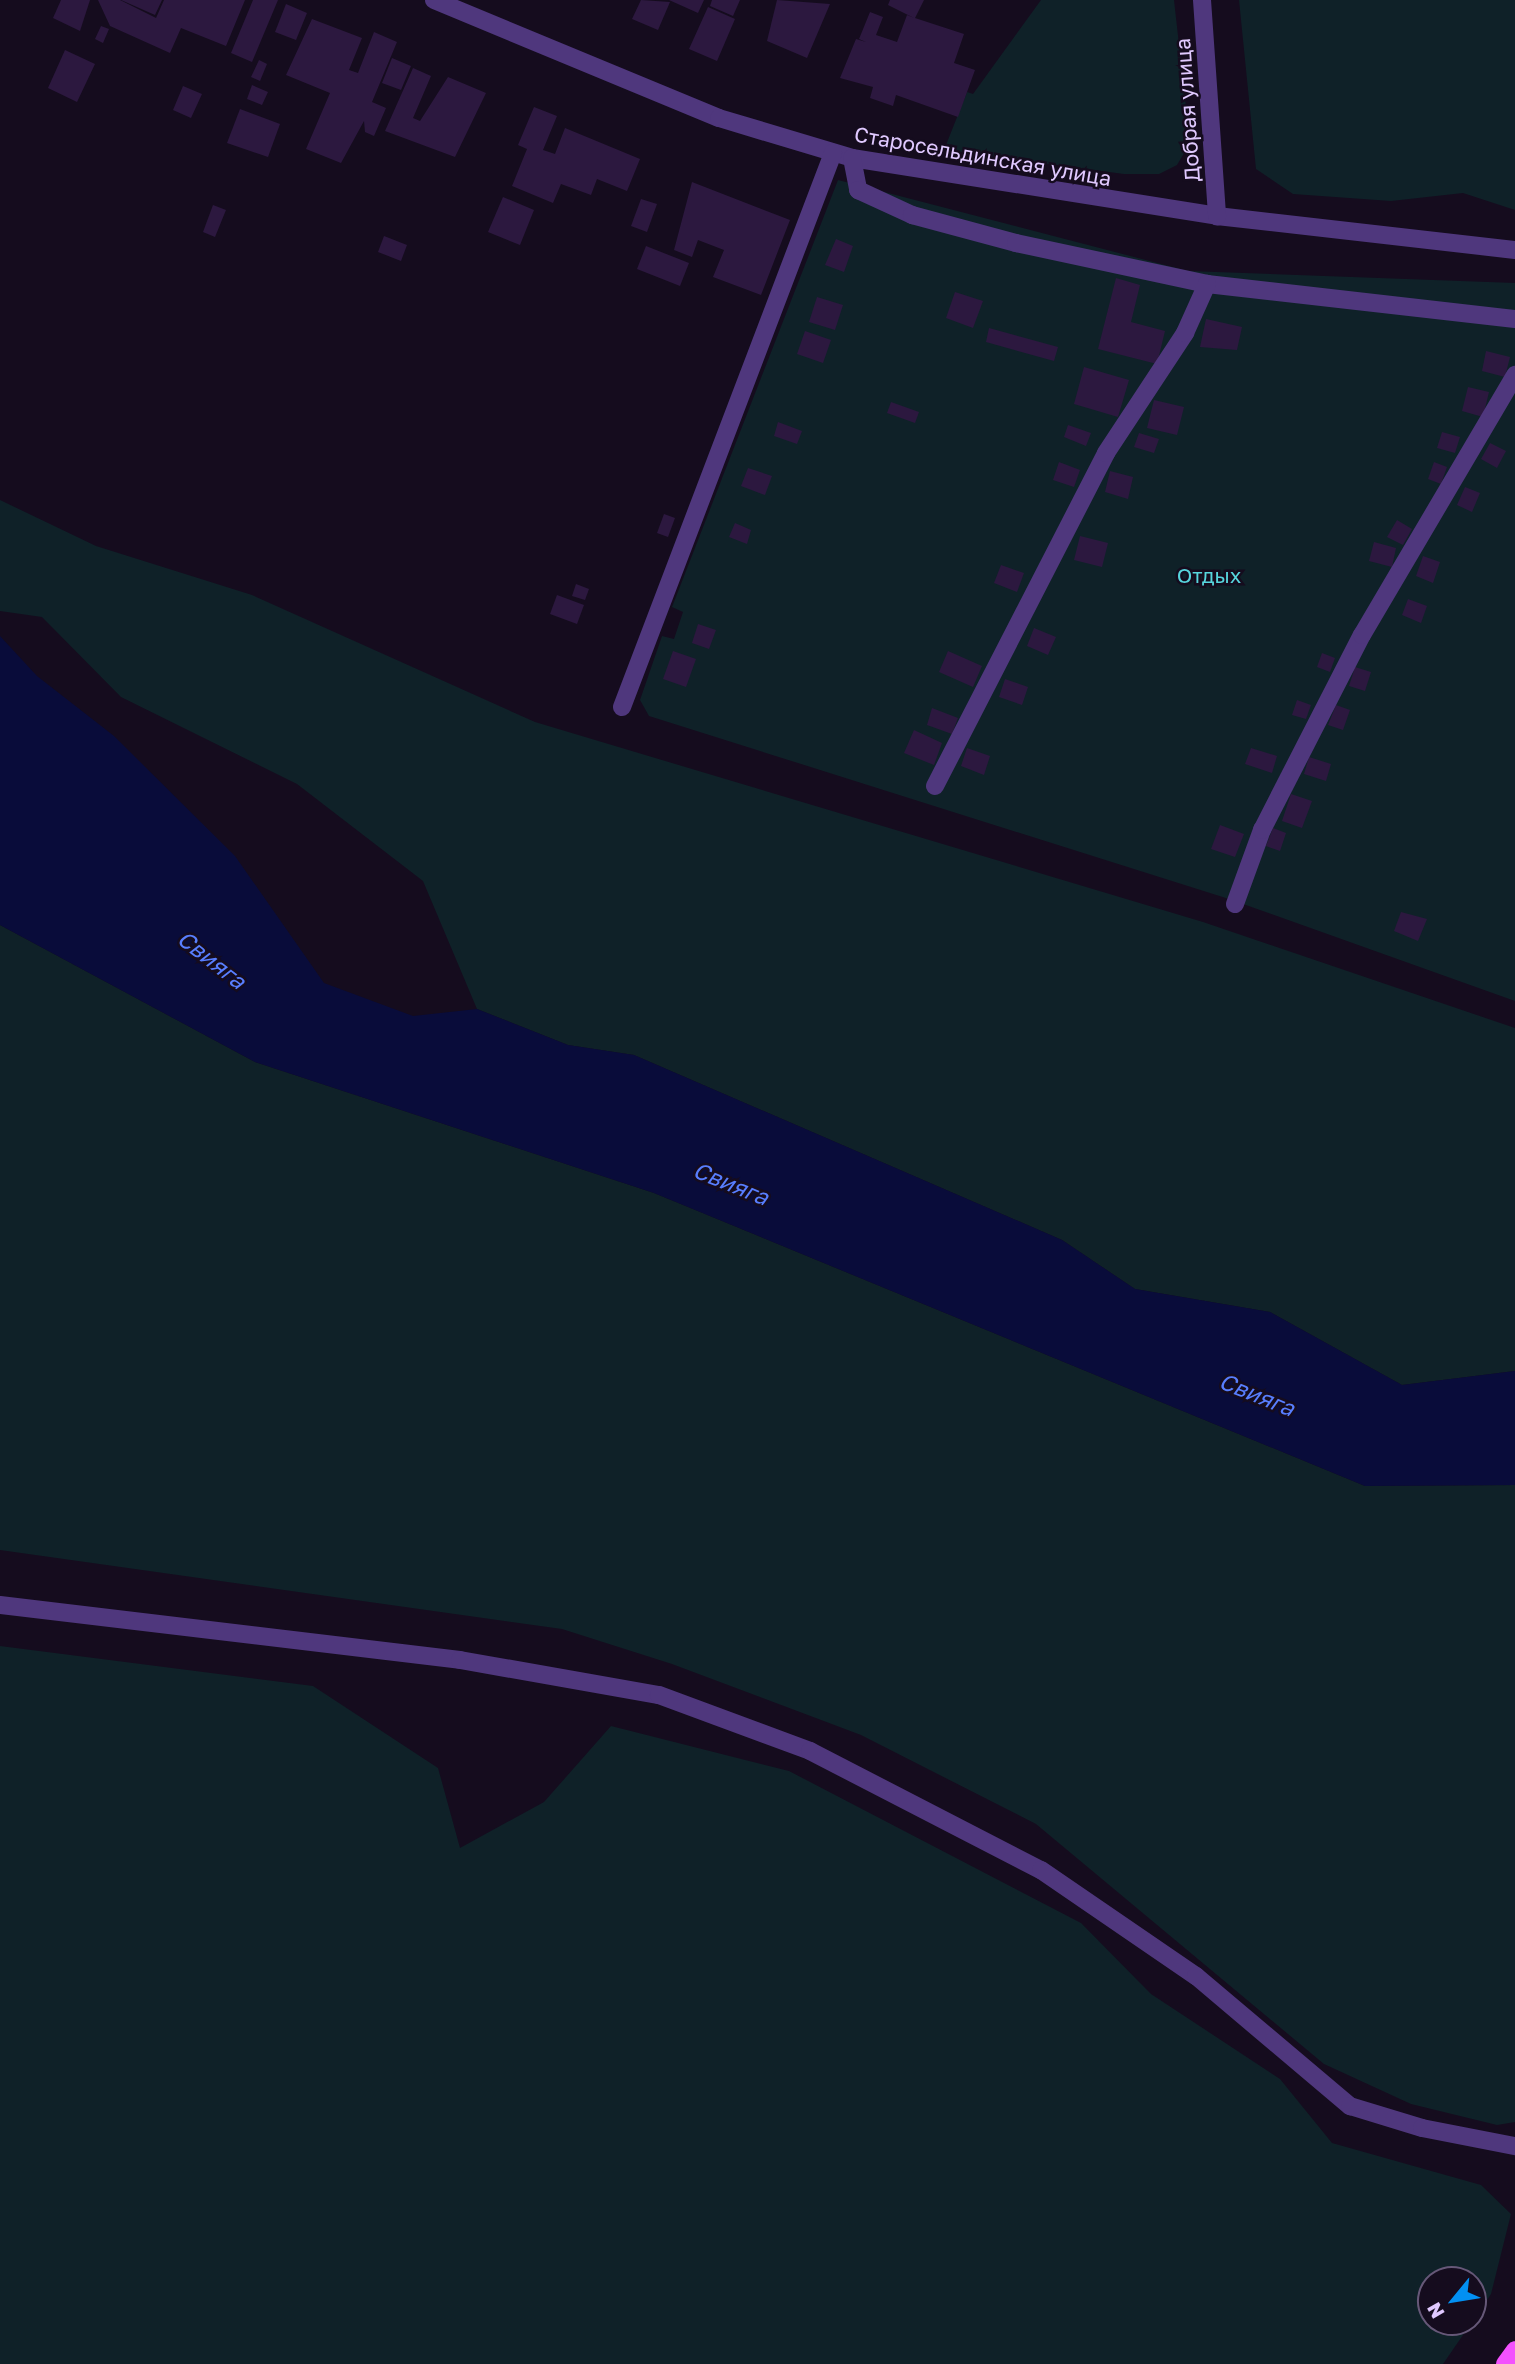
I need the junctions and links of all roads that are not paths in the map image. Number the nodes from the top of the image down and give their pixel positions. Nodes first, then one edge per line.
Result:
1 (434, 0) edge
2 (1202, 0) edge
3 (833, 153) junction
4 (852, 158) junction
5 (1217, 216) junction
6 (1515, 250) edge
7 (1208, 284) junction
8 (1515, 319) edge
9 (1515, 375) edge
10 (622, 707) dead end
11 (936, 786) dead end
12 (1235, 904) dead end
13 (0, 1605) edge
14 (1515, 2146) edge
15 (1515, 2350) edge
16 (1505, 2364) edge

1 - 3 street, Старосельдинская улица
2 - 5 street, Добрая улица
3 - 4 street, Старосельдинская улица
3 - 10 street
4 - 5 street, Старосельдинская улица
4 - 7 street
5 - 6 street, Старосельдинская улица
7 - 8 street
7 - 11 street
9 - 12 street
13 - 14 street
15 - 16 main road

